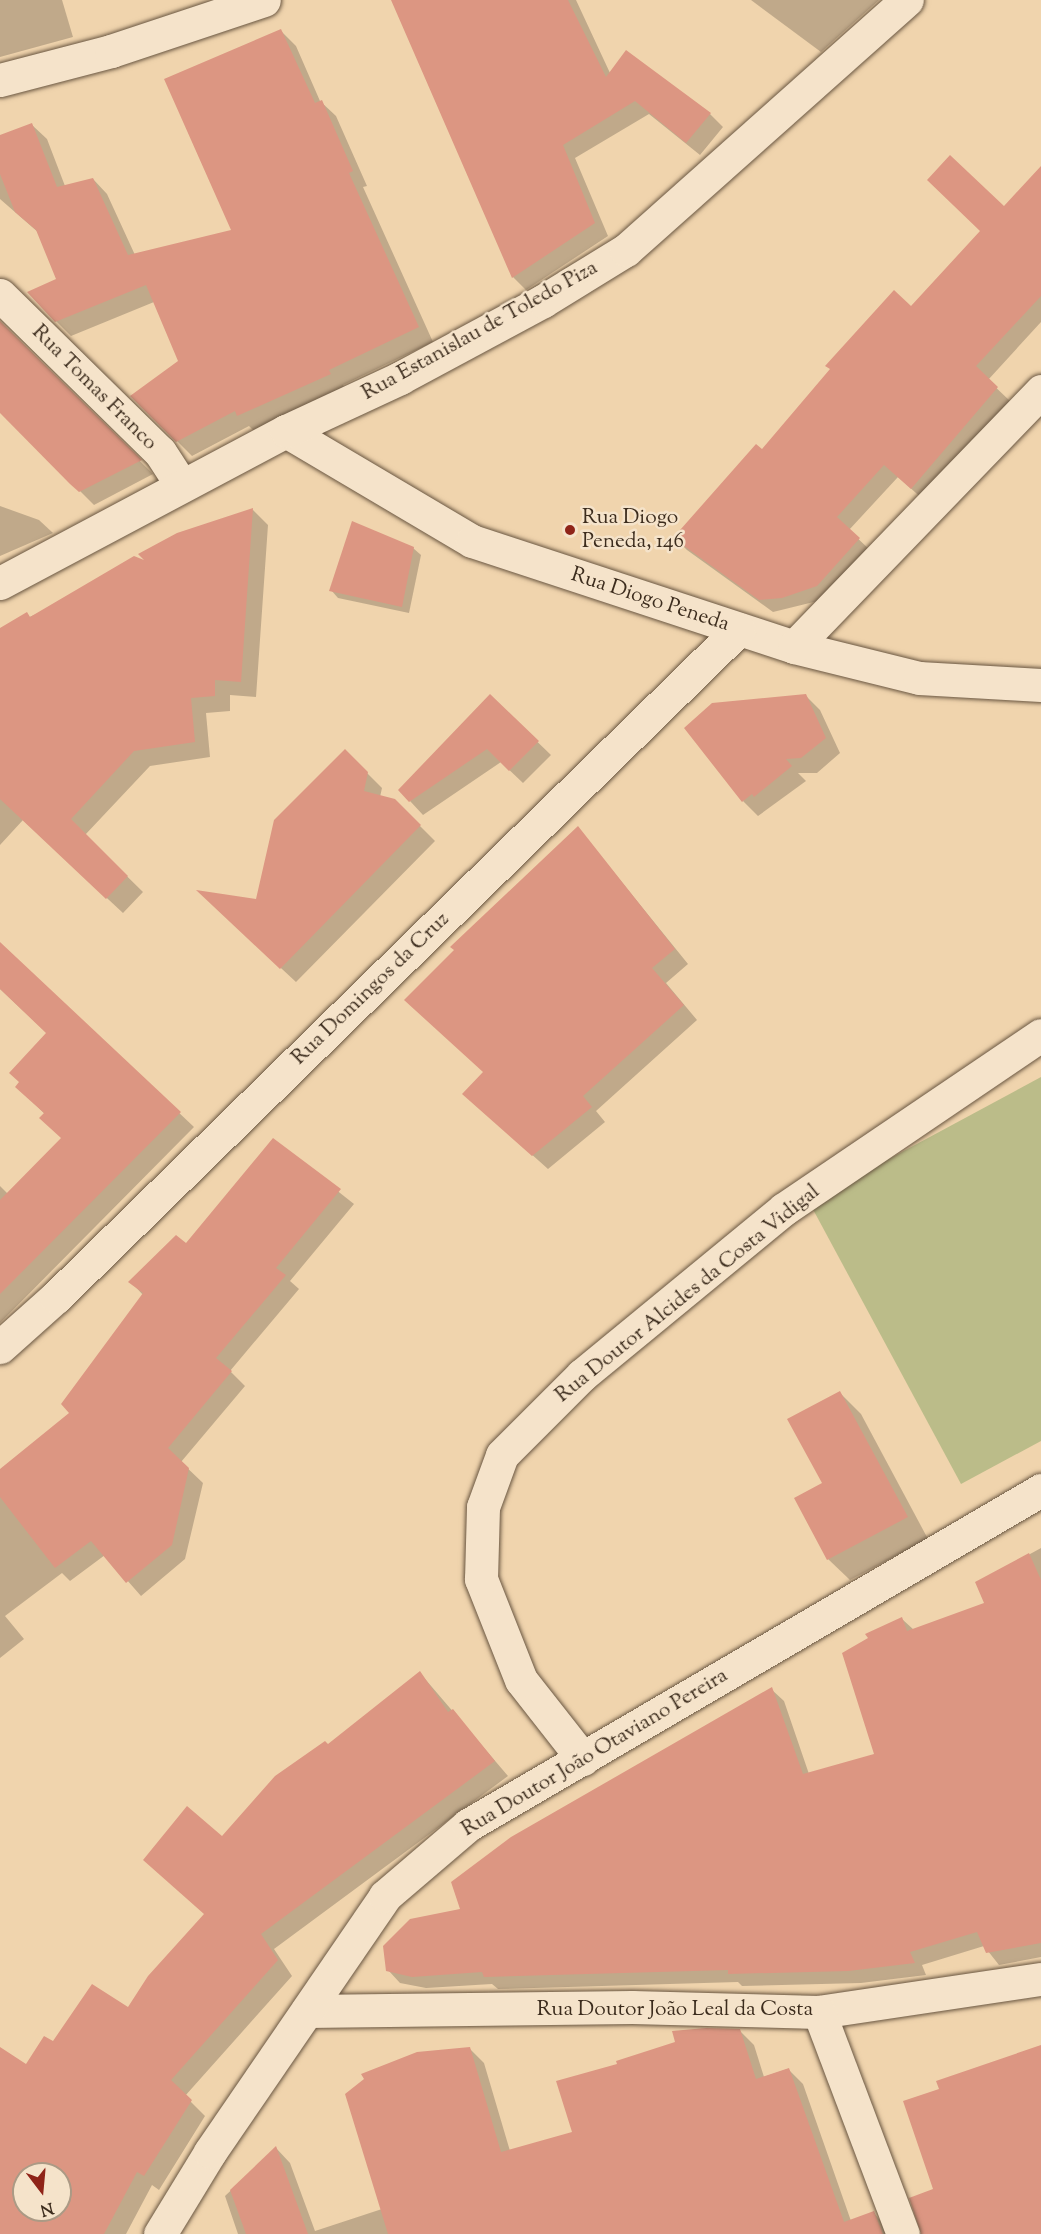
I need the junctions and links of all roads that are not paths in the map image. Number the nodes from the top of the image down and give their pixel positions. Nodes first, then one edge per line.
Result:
1 (264, 0) edge
2 (908, 0) edge
3 (0, 80) edge
4 (0, 295) edge
5 (1041, 391) edge
6 (286, 431) junction
7 (182, 486) junction
8 (0, 583) edge
9 (740, 629) junction
10 (794, 647) junction
11 (1041, 685) edge
12 (1041, 1035) edge
13 (0, 1347) edge
14 (1041, 1490) edge
15 (583, 1759) junction
16 (1041, 1979) edge
17 (307, 2012) junction
18 (819, 2012) junction
19 (160, 2234) edge
20 (903, 2234) edge

1 - 3 street
2 - 6 street, Rua Estanislau de Toledo Piza
4 - 7 street, Rua Tomas Franco
5 - 10 street
6 - 7 street, Rua Estanislau de Toledo Piza
6 - 9 street, Rua Diogo Peneda
7 - 8 street, Rua Estanislau de Toledo Piza
9 - 10 street, Rua Diogo Peneda
9 - 13 street, Rua Domingos da Cruz
10 - 11 street, Rua Diogo Peneda
12 - 15 street, Rua Doutor Alcides da Costa Vidigal
14 - 15 street, Rua Doutor João Otaviano Pereira
15 - 17 street, Rua Doutor João Otaviano Pereira
16 - 18 street, Rua Doutor João Leal da Costa
17 - 18 street, Rua Doutor João Leal da Costa
17 - 19 street, Rua Doutor João Otaviano Pereira
18 - 20 street

